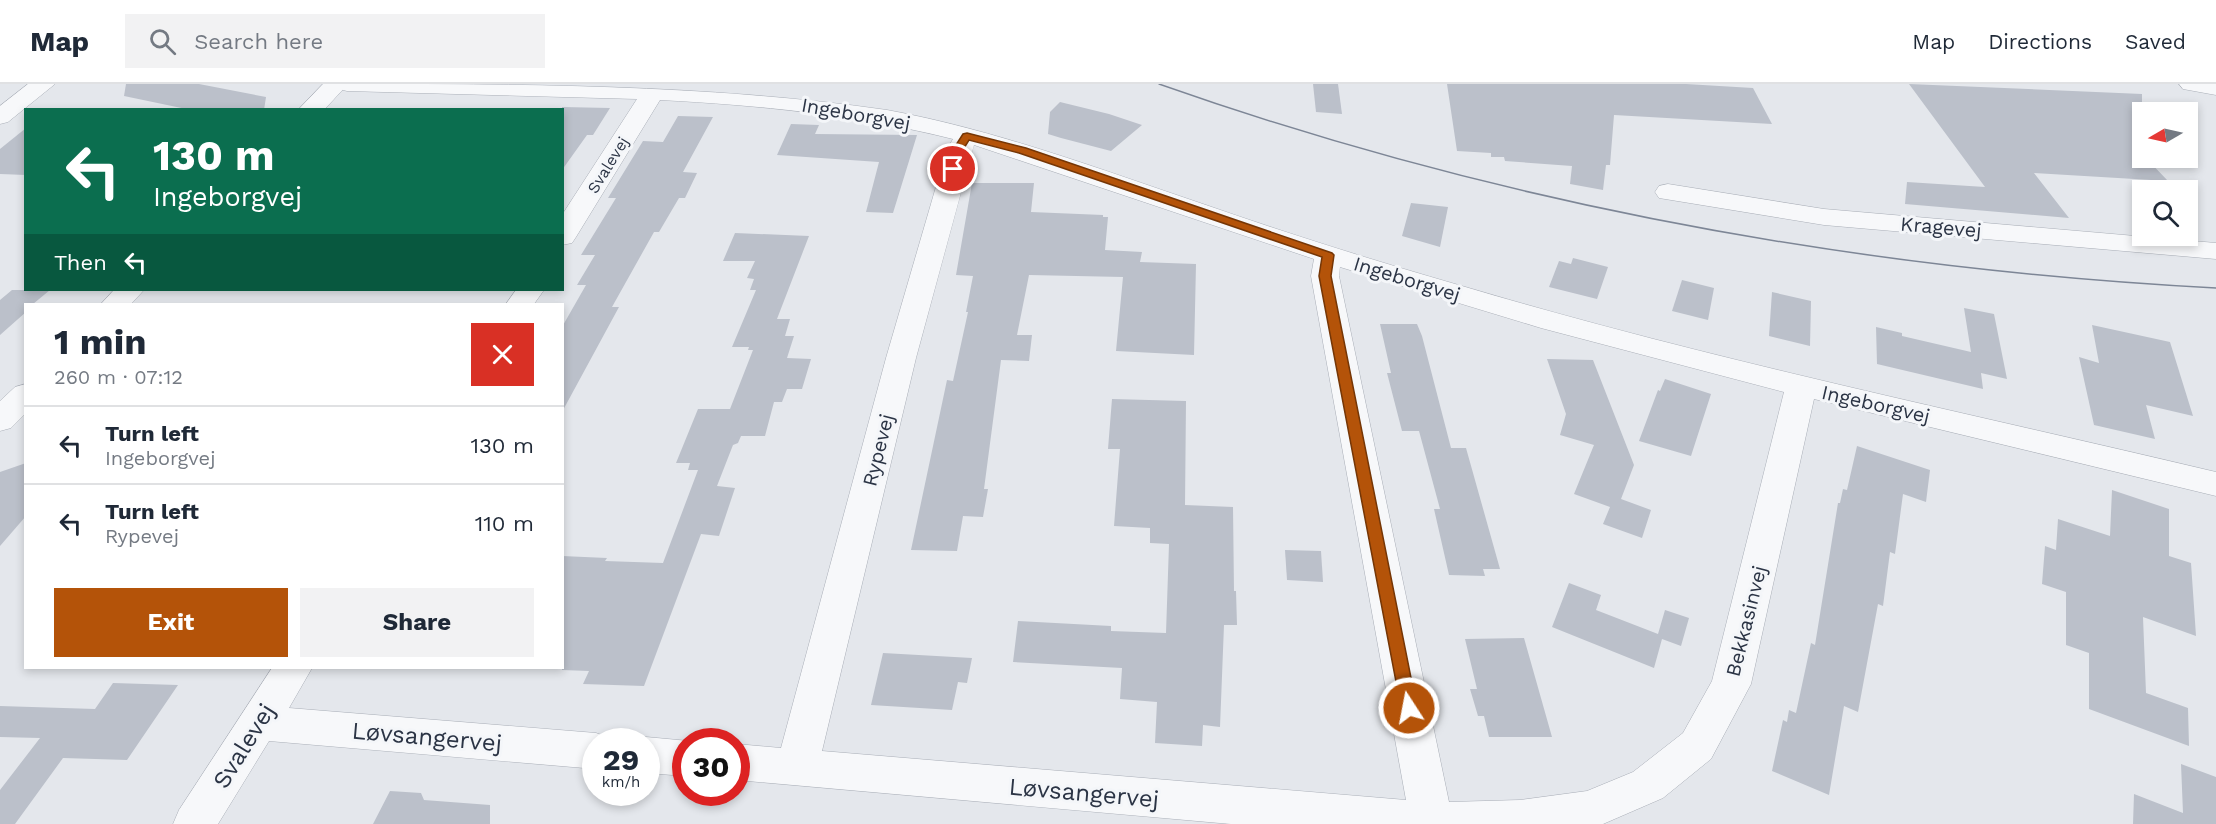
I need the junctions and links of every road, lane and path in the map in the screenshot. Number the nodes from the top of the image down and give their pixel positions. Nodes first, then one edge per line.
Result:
1 (43, 84) edge
2 (336, 84) edge
3 (347, 84) edge
4 (2191, 84) edge
5 (525, 86) edge
6 (2216, 88) edge
7 (653, 92) junction
8 (312, 108) edge
9 (0, 117) edge
10 (967, 136) junction
11 (1668, 192) dead end
12 (564, 234) edge
13 (2216, 251) edge
14 (1328, 255) junction
15 (129, 291) edge
16 (116, 303) edge
17 (1801, 387) junction
18 (24, 396) edge
19 (0, 420) edge
20 (2216, 484) edge
21 (292, 669) edge
22 (258, 723) junction
23 (582, 750) edge
24 (750, 763) edge
25 (797, 767) junction
26 (1432, 823) edge
27 (194, 824) edge

1 - 9 street
2 - 8 street
3 - 5 street, Ingeborgvej
4 - 6 street
5 - 7 street, Ingeborgvej
7 - 10 street, Ingeborgvej
7 - 12 street, Svalevej
10 - 14 street, Ingeborgvej
10 - 25 street, Rypevej
11 - 13 street, Kragevej
14 - 17 street, Ingeborgvej
14 - 26 street
15 - 16 street
17 - 20 street, Ingeborgvej
17 - 26 street, Bekkasinvej
18 - 19 street
21 - 22 street, Svalevej
22 - 23 street, Løvsangervej
22 - 27 street, Svalevej
24 - 25 street, Løvsangervej
25 - 26 street, Løvsangervej

